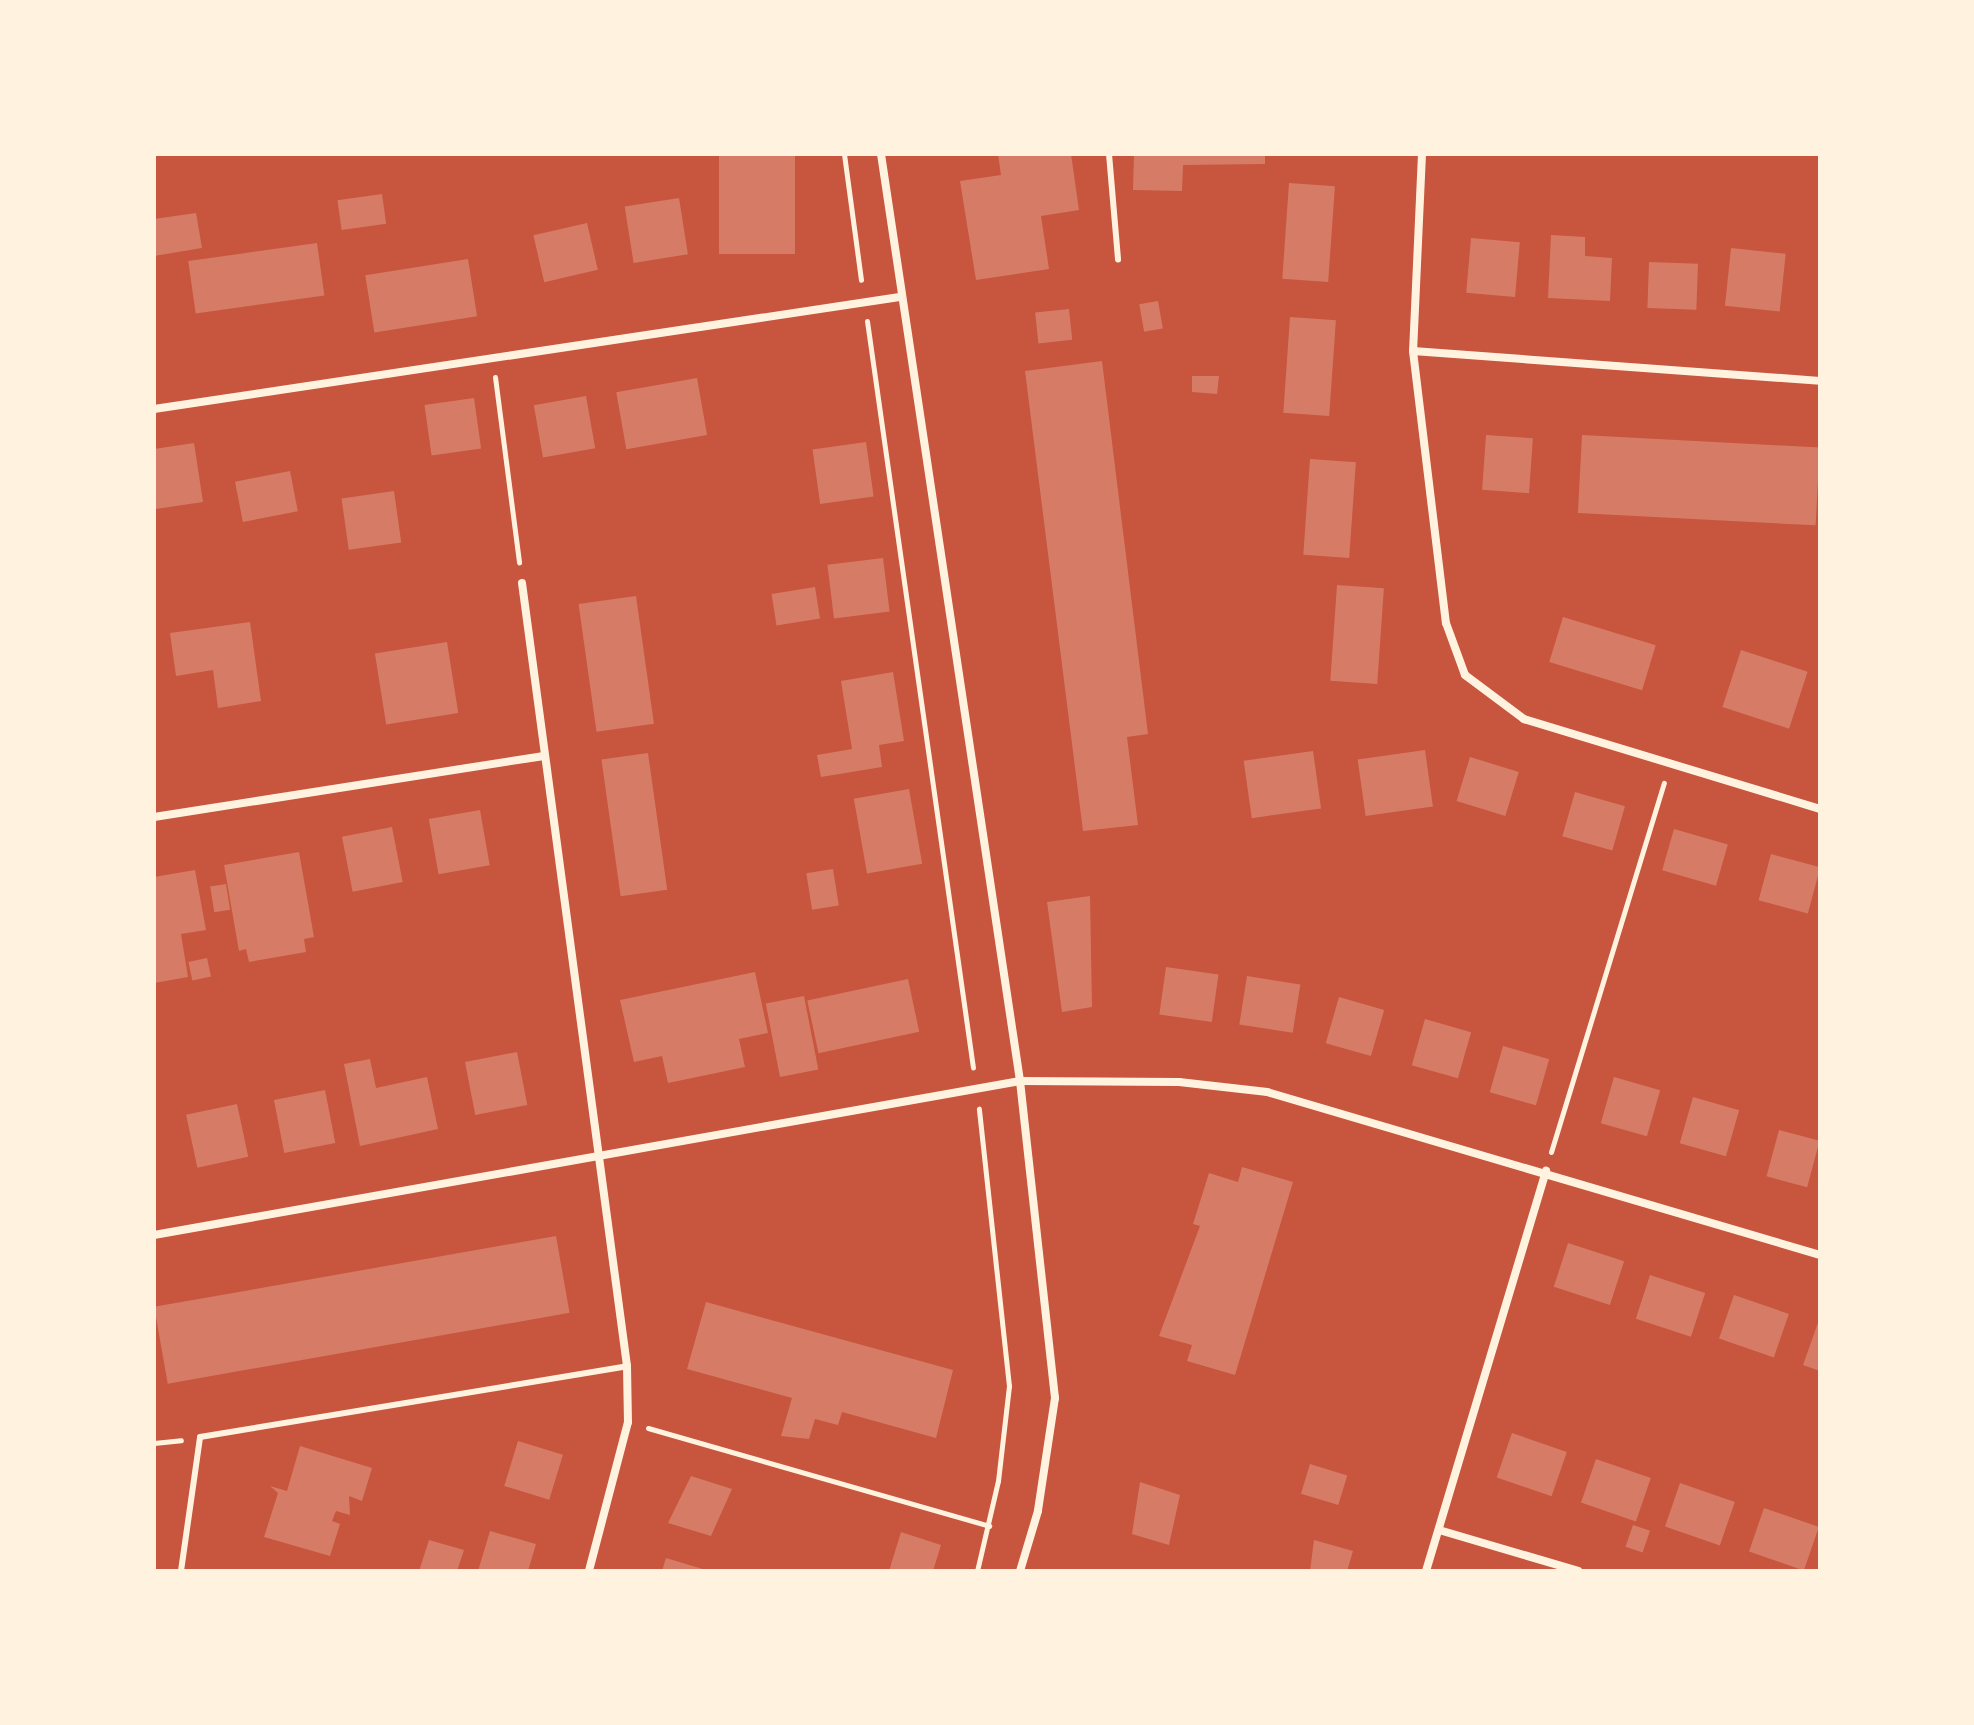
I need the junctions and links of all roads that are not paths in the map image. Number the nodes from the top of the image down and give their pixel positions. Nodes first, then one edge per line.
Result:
1 (881, 154) edge
2 (1109, 154) edge
3 (1422, 154) edge
4 (1118, 260) dead end
5 (900, 297) junction
6 (1413, 351) junction
7 (1820, 381) edge
8 (154, 409) edge
9 (522, 583) road end
10 (542, 756) junction
11 (1820, 809) edge
12 (154, 817) edge
13 (1020, 1081) junction
14 (602, 1156) junction
15 (1546, 1171) junction
16 (154, 1235) edge
17 (1820, 1255) edge
18 (627, 1366) junction
19 (1439, 1530) junction
20 (181, 1571) edge
21 (589, 1571) edge
22 (1020, 1571) edge
23 (1426, 1571) edge
24 (1578, 1571) edge

1 - 5 street
2 - 4 lane
3 - 6 street
5 - 8 street
5 - 13 street
6 - 7 street
6 - 11 street
9 - 10 street
10 - 12 street
10 - 14 street
13 - 14 street
13 - 15 street
13 - 22 street
14 - 16 street
14 - 18 street
15 - 17 street
15 - 19 street
18 - 20 lane
18 - 21 street
19 - 23 street
19 - 24 street

